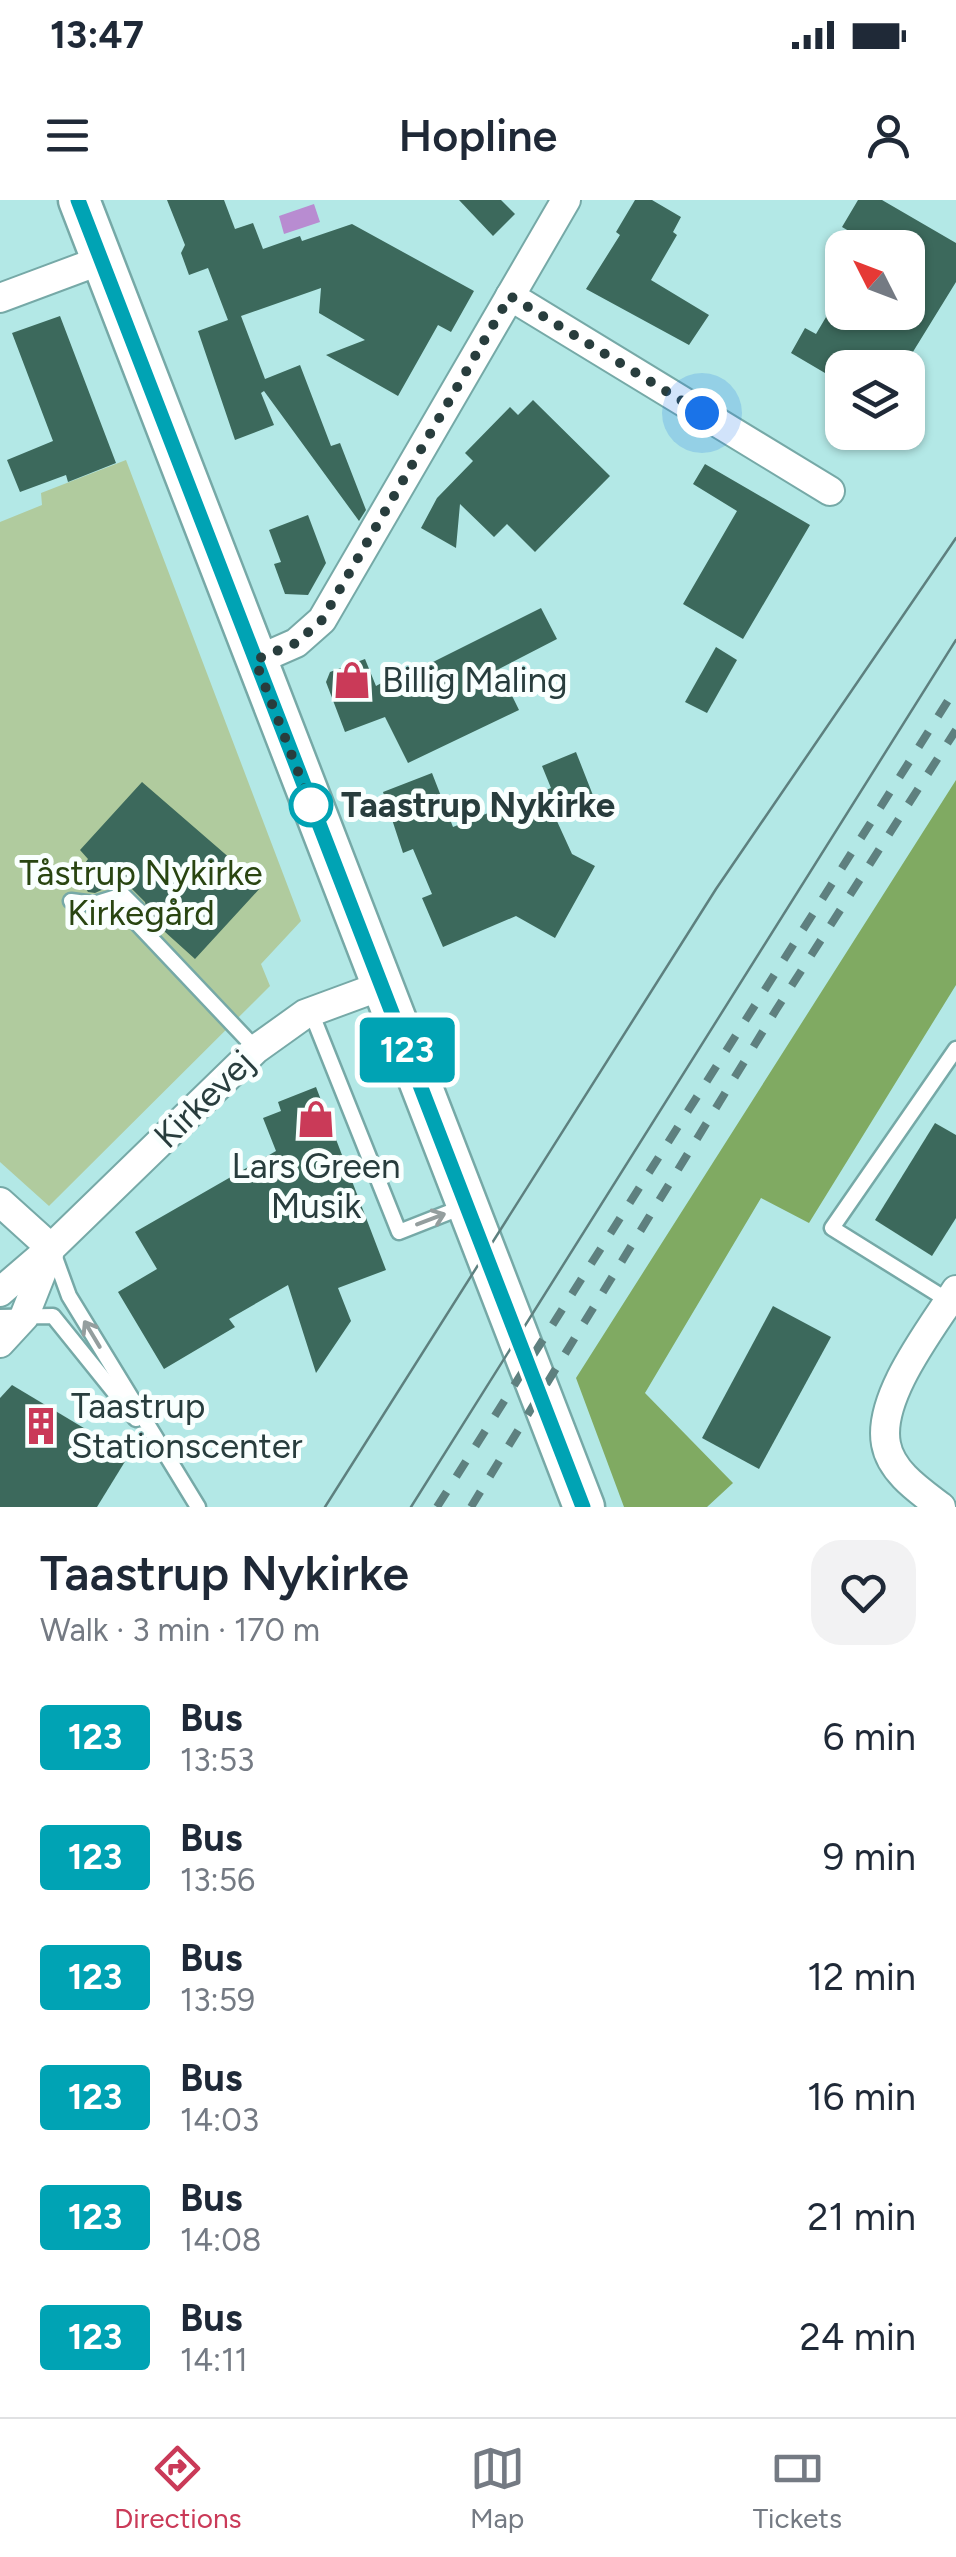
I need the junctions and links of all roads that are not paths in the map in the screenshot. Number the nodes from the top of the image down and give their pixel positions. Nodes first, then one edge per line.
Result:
1 (78, 200) edge
2 (566, 200) edge
3 (102, 260) junction
4 (510, 296) junction
5 (0, 298) edge
6 (830, 491) dead end
7 (255, 660) junction
8 (71, 900) dead end
9 (381, 986) junction
10 (306, 1014) junction
11 (256, 1049) junction
12 (956, 1049) edge
13 (0, 1202) edge
14 (465, 1206) junction
15 (51, 1248) junction
16 (0, 1292) edge
17 (953, 1295) edge
18 (12, 1317) edge
19 (0, 1344) edge
20 (171, 1462) junction
21 (198, 1507) edge
22 (584, 1507) edge
23 (941, 1507) edge

1 - 3 street
2 - 4 street
3 - 5 street
3 - 7 street
4 - 6 street
4 - 7 street
7 - 9 street
8 - 11 lane
9 - 10 street, Kirkevej
9 - 14 street
10 - 11 street, Kirkevej
10 -> 14 lane
11 - 15 street, Kirkevej
12 - 17 lane
13 - 15 street
14 - 22 street
15 - 16 street, Kirkevej
15 - 18 street, Kirkevej
20 -> 15 lane
17 - 23 street
18 - 19 street, Kirkevej
18 - 20 lane
20 - 21 lane

